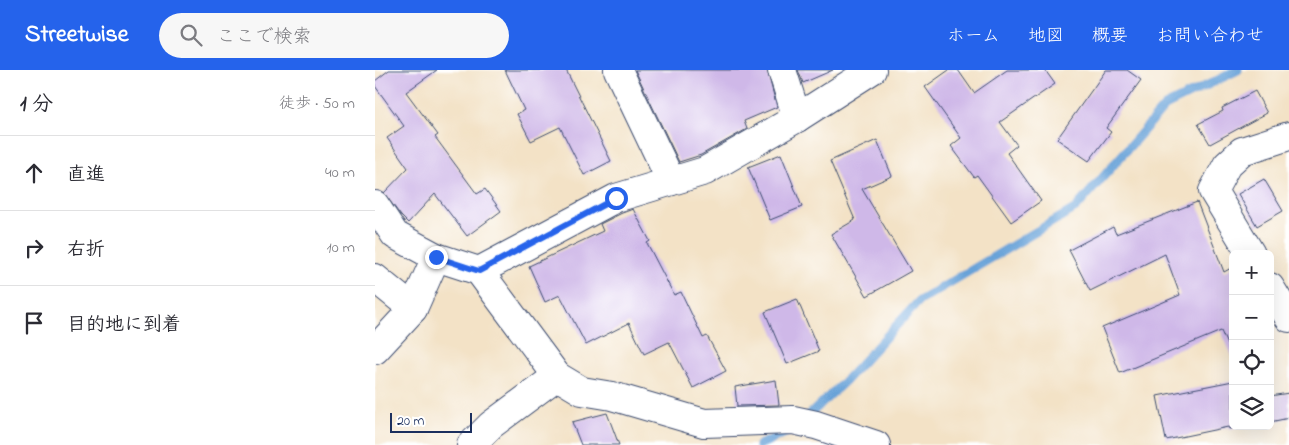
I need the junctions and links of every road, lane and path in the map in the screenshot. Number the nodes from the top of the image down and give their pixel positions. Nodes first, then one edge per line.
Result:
1 (618, 70) edge
2 (782, 70) edge
3 (872, 70) edge
4 (797, 118) junction
5 (1289, 136) edge
6 (671, 181) junction
7 (375, 206) edge
8 (1249, 250) edge
9 (436, 257) junction
10 (479, 271) junction
11 (375, 278) edge
12 (1274, 294) edge
13 (413, 310) junction
14 (1289, 318) edge
15 (375, 350) edge
16 (557, 376) junction
17 (471, 445) edge
18 (876, 445) edge

1 - 6 street
2 - 4 street
3 - 4 street
4 - 6 street
5 - 8 street
6 - 10 street
7 - 9 street
9 - 10 street
9 - 13 street
10 - 16 street
11 - 13 street
12 - 14 street
13 - 15 street
16 - 17 street
16 - 18 street

